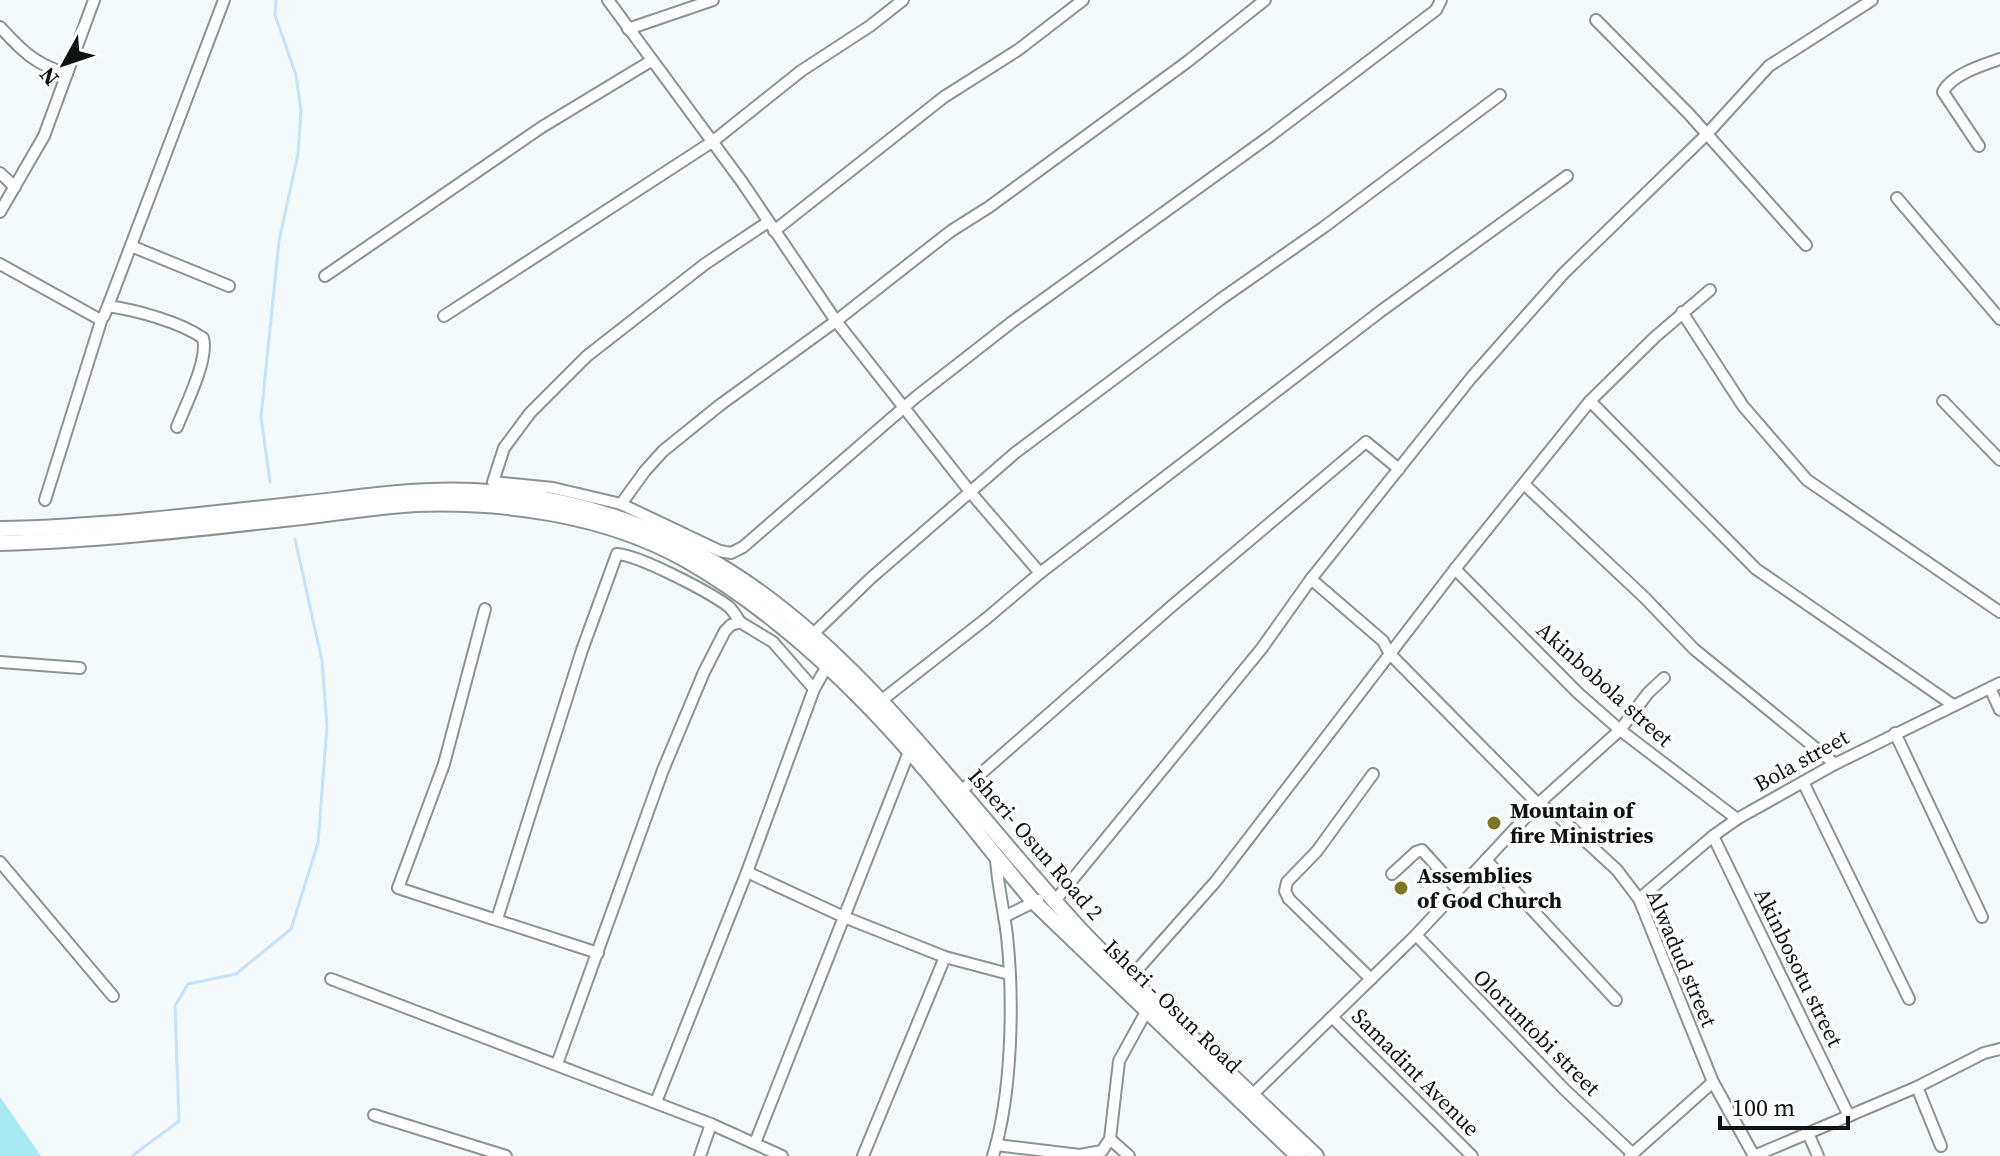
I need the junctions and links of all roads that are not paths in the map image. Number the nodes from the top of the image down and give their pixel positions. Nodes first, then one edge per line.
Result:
1 (94, 0) edge
2 (224, 0) edge
3 (608, 0) edge
4 (713, 0) edge
5 (903, 0) edge
6 (1083, 0) edge
7 (1265, 0) edge
8 (1441, 0) edge
9 (1872, 0) edge
10 (1596, 20) dead end
11 (0, 27) edge
12 (628, 29) junction
13 (2000, 59) edge
14 (651, 61) junction
15 (67, 74) junction
16 (1500, 95) dead end
17 (1707, 134) junction
18 (712, 142) junction
19 (1979, 146) dead end
20 (0, 173) edge
21 (1567, 176) dead end
22 (15, 187) junction
23 (1897, 198) dead end
24 (0, 212) edge
25 (771, 227) junction
26 (1806, 245) dead end
27 (131, 246) junction
28 (0, 264) edge
29 (325, 276) dead end
30 (229, 286) dead end
31 (1710, 290) dead end
32 (108, 306) junction
33 (1682, 312) junction
34 (444, 316) dead end
35 (102, 318) junction
36 (2000, 319) edge
37 (836, 321) junction
38 (1590, 401) junction
39 (1943, 401) dead end
40 (904, 407) junction
41 (177, 427) dead end
42 (2000, 460) edge
43 (1399, 469) junction
44 (1525, 485) junction
45 (971, 493) junction
46 (45, 500) dead end
47 (621, 504) junction
48 (0, 529) edge
49 (0, 543) edge
50 (1455, 569) junction
51 (1040, 573) junction
52 (1311, 579) junction
53 (485, 609) dead end
54 (2000, 612) edge
55 (740, 622) junction
56 (813, 634) junction
57 (1390, 654) junction
58 (0, 662) edge
59 (827, 666) junction
60 (80, 668) dead end
61 (1664, 678) dead end
62 (1995, 685) edge
63 (814, 689) junction
64 (882, 700) junction
65 (1953, 705) junction
66 (2000, 710) edge
67 (1620, 730) junction
68 (1895, 733) junction
69 (909, 752) junction
70 (1835, 764) junction
71 (1373, 774) dead end
72 (1803, 782) junction
73 (961, 791) junction
74 (1538, 804) junction
75 (1737, 819) junction
76 (1713, 836) junction
77 (1001, 853) junction
78 (1486, 860) junction
79 (0, 862) edge
80 (747, 872) junction
81 (1392, 874) dead end
82 (1458, 890) junction
83 (1045, 899) junction
84 (1639, 899) junction
85 (844, 917) junction
86 (1004, 917) junction
87 (1982, 917) dead end
88 (497, 919) junction
89 (1416, 935) junction
90 (598, 953) junction
91 (945, 957) junction
92 (1009, 974) junction
93 (1130, 978) junction
94 (331, 979) dead end
95 (1371, 979) junction
96 (113, 996) dead end
97 (1909, 999) dead end
98 (1616, 1000) dead end
99 (1147, 1010) junction
100 (1332, 1017) junction
101 (2000, 1049) edge
102 (557, 1064) junction
103 (1713, 1082) junction
104 (1917, 1087) junction
105 (1252, 1095) junction
106 (656, 1102) junction
107 (374, 1115) dead end
108 (1849, 1116) junction
109 (711, 1124) junction
110 (1808, 1133) junction
111 (1110, 1139) junction
112 (755, 1143) junction
113 (469, 1144) junction
114 (1941, 1146) dead end
115 (995, 1150) edge
116 (1081, 1155) edge
117 (1632, 1155) edge
118 (465, 1156) edge
119 (506, 1156) edge
120 (700, 1156) edge
121 (782, 1156) edge
122 (863, 1156) edge
123 (1129, 1156) edge
124 (1298, 1156) edge
125 (1316, 1156) edge
126 (1472, 1156) edge
127 (1754, 1156) edge
128 (1818, 1156) edge

1 - 15 street
2 - 27 street
3 - 12 street
4 - 12 street
5 - 18 street
6 - 25 street
7 - 37 street
8 - 40 street
9 - 17 street
10 - 17 street
11 - 15 street
12 - 14 street
13 - 19 street
14 - 18 street
14 - 29 street
15 - 22 street
16 - 45 street
17 - 26 street
17 - 43 street
18 - 25 street
18 - 34 street
20 - 22 street
21 - 51 street
22 - 24 street
23 - 36 street
25 - 37 street
25 - 47 street
27 - 30 street
27 - 32 street
28 - 35 street
31 - 33 street
32 - 35 street
32 - 41 street
33 - 38 street
33 - 54 street
35 - 46 street
37 - 40 street
37 - 47 street
38 - 44 street
38 - 65 street
39 - 42 street
40 - 45 street
40 - 47 street
43 - 52 street
43 - 73 street
44 - 50 street
44 - 70 street
45 - 51 street
45 - 56 street
48 - 56 main road, Isheri- Osun Road 2
49 - 59 main road
50 - 57 street
50 - 67 street, Akinbobola street
51 - 64 street
52 - 57 street, Alwadud street
52 - 83 street
53 - 88 street
55 - 63 street
55 - 88 street
55 - 90 street
56 - 64 main road, Isheri- Osun Road 2
57 - 74 street, Alwadud street
57 - 93 street
58 - 60 street
59 - 63 street
59 - 69 main road
61 - 67 street
62 - 65 street, Bola street
62 - 66 street
63 - 80 street
64 - 73 main road, Isheri- Osun Road 2
65 - 68 street, Bola street
67 - 74 street
67 - 75 street, Akinbobola street
68 - 70 street, Bola street
68 - 87 street
69 - 77 main road
69 - 85 street
70 - 72 street, Bola street
71 - 95 street
72 - 75 street, Bola street
72 - 97 street
73 - 77 main road, Isheri- Osun Road 2
74 - 78 street
74 - 84 street, Alwadud street
75 - 76 street, Bola street
76 - 84 street, Bola street
76 - 108 street, Akinbosotu street
77 - 83 main road, Isheri- Osun Road 2
77 - 86 street
78 - 82 street
78 - 98 street
79 - 96 street
80 - 85 street
80 - 106 street
81 - 82 street
82 - 89 street
83 - 86 street
83 - 93 main road, Isheri- Osun Road 2
83 - 99 main road, Isheri - Osun Road
84 - 103 street, Alwadud street
85 - 91 street
85 - 112 street
86 - 92 street
88 - 90 street
89 - 95 street
89 - 117 street, Oloruntobi street
90 - 102 street
91 - 92 street
91 - 122 street
92 - 115 street
93 - 105 main road, Isheri- Osun Road 2
94 - 102 street
95 - 100 street
99 - 111 street
99 - 124 main road, Isheri - Osun Road
100 - 105 street
100 - 126 street, Samadint Avenue
101 - 104 street
102 - 106 street
103 - 117 street
103 - 127 street, Alwadud street
104 - 108 street
104 - 114 street
105 - 125 main road, Isheri- Osun Road 2
106 - 109 street
107 - 113 street
108 - 110 street
109 - 112 street
109 - 120 street
110 - 127 street
110 - 128 street
111 - 116 street
111 - 123 street
112 - 121 street
113 - 118 street
113 - 119 street
115 - 116 street

